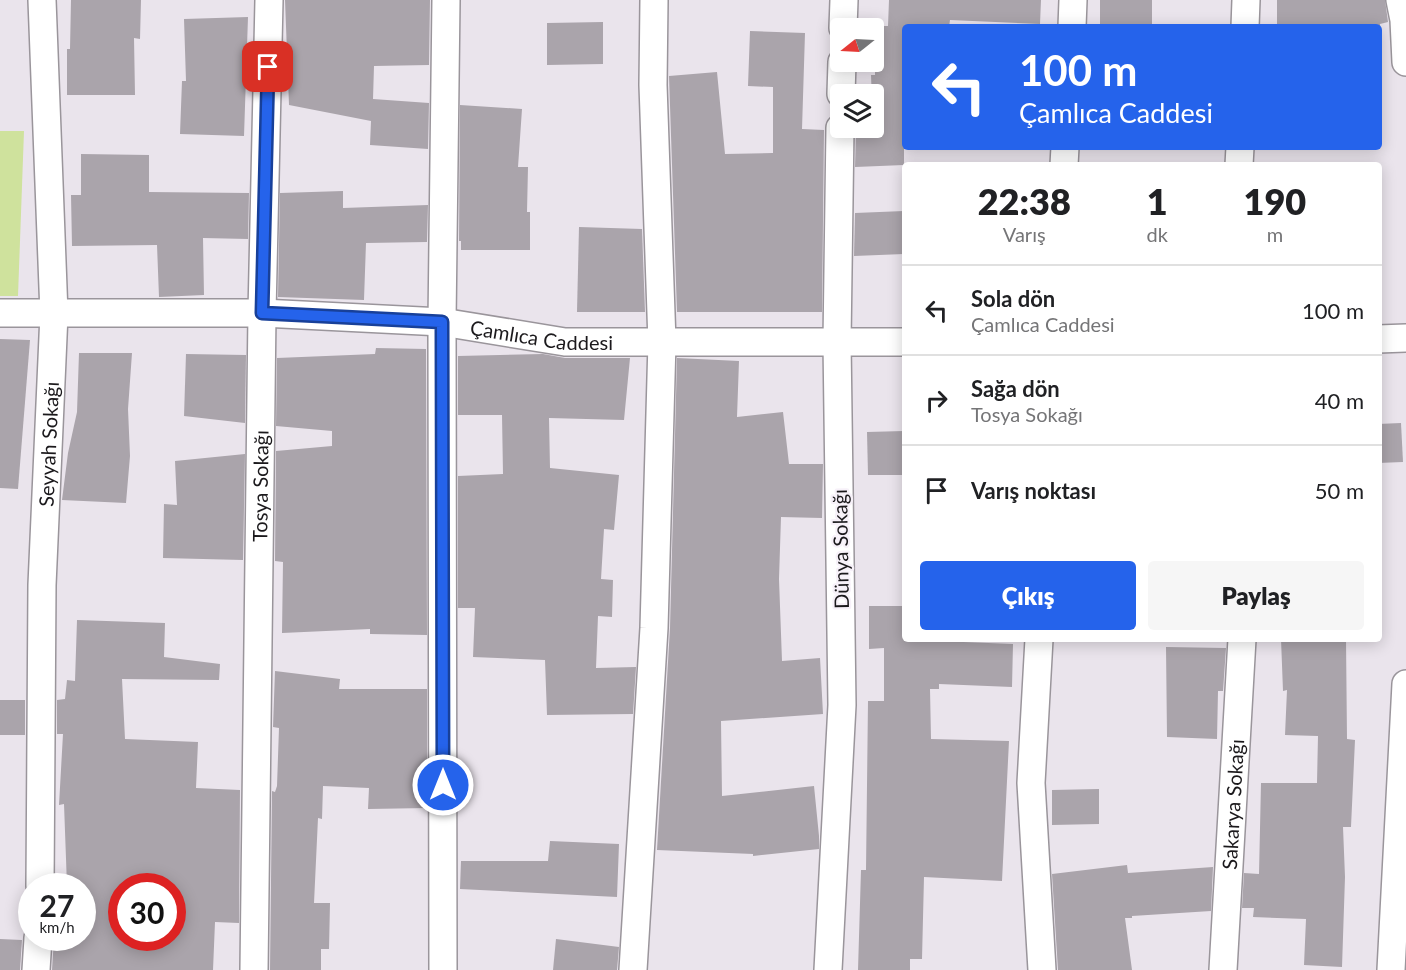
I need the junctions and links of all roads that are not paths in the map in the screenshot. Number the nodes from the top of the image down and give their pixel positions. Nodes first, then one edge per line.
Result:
1 (42, 0) edge
2 (269, 0) edge
3 (446, 0) edge
4 (654, 0) edge
5 (844, 0) edge
6 (1073, 0) edge
7 (1246, 0) edge
8 (1400, 0) edge
9 (843, 18) edge
10 (1072, 24) edge
11 (1245, 24) edge
12 (1406, 62) edge
13 (840, 138) edge
14 (0, 313) edge
15 (262, 313) junction
16 (54, 314) junction
17 (442, 322) junction
18 (1406, 338) edge
19 (1382, 339) edge
20 (662, 342) junction
21 (837, 342) junction
22 (902, 342) edge
23 (1039, 642) edge
24 (1242, 642) edge
25 (1406, 684) edge
26 (40, 873) edge
27 (37, 951) edge
28 (36, 970) edge
29 (254, 970) edge
30 (443, 970) edge
31 (633, 970) edge
32 (828, 970) edge
33 (1042, 970) edge
34 (1223, 970) edge
35 (1391, 970) edge

1 - 16 street, Seyyah Sokağı
2 - 15 street, Tosya Sokağı
3 - 17 street
4 - 20 street
5 - 9 street
6 - 10 street
7 - 11 street
8 - 12 street
13 - 21 street, Dünya Sokağı
14 - 16 street, Çamlıca Caddesi
15 - 16 street, Çamlıca Caddesi
15 - 17 street, Çamlıca Caddesi
15 - 29 street, Tosya Sokağı
16 - 26 street, Seyyah Sokağı
17 - 20 street, Çamlıca Caddesi
17 - 30 street
18 - 19 street
20 - 21 street, Çamlıca Caddesi
20 - 31 street
21 - 22 street, Çamlıca Caddesi
21 - 32 street, Dünya Sokağı
23 - 33 street
24 - 34 street, Sakarya Sokağı
25 - 35 street
27 - 28 street

